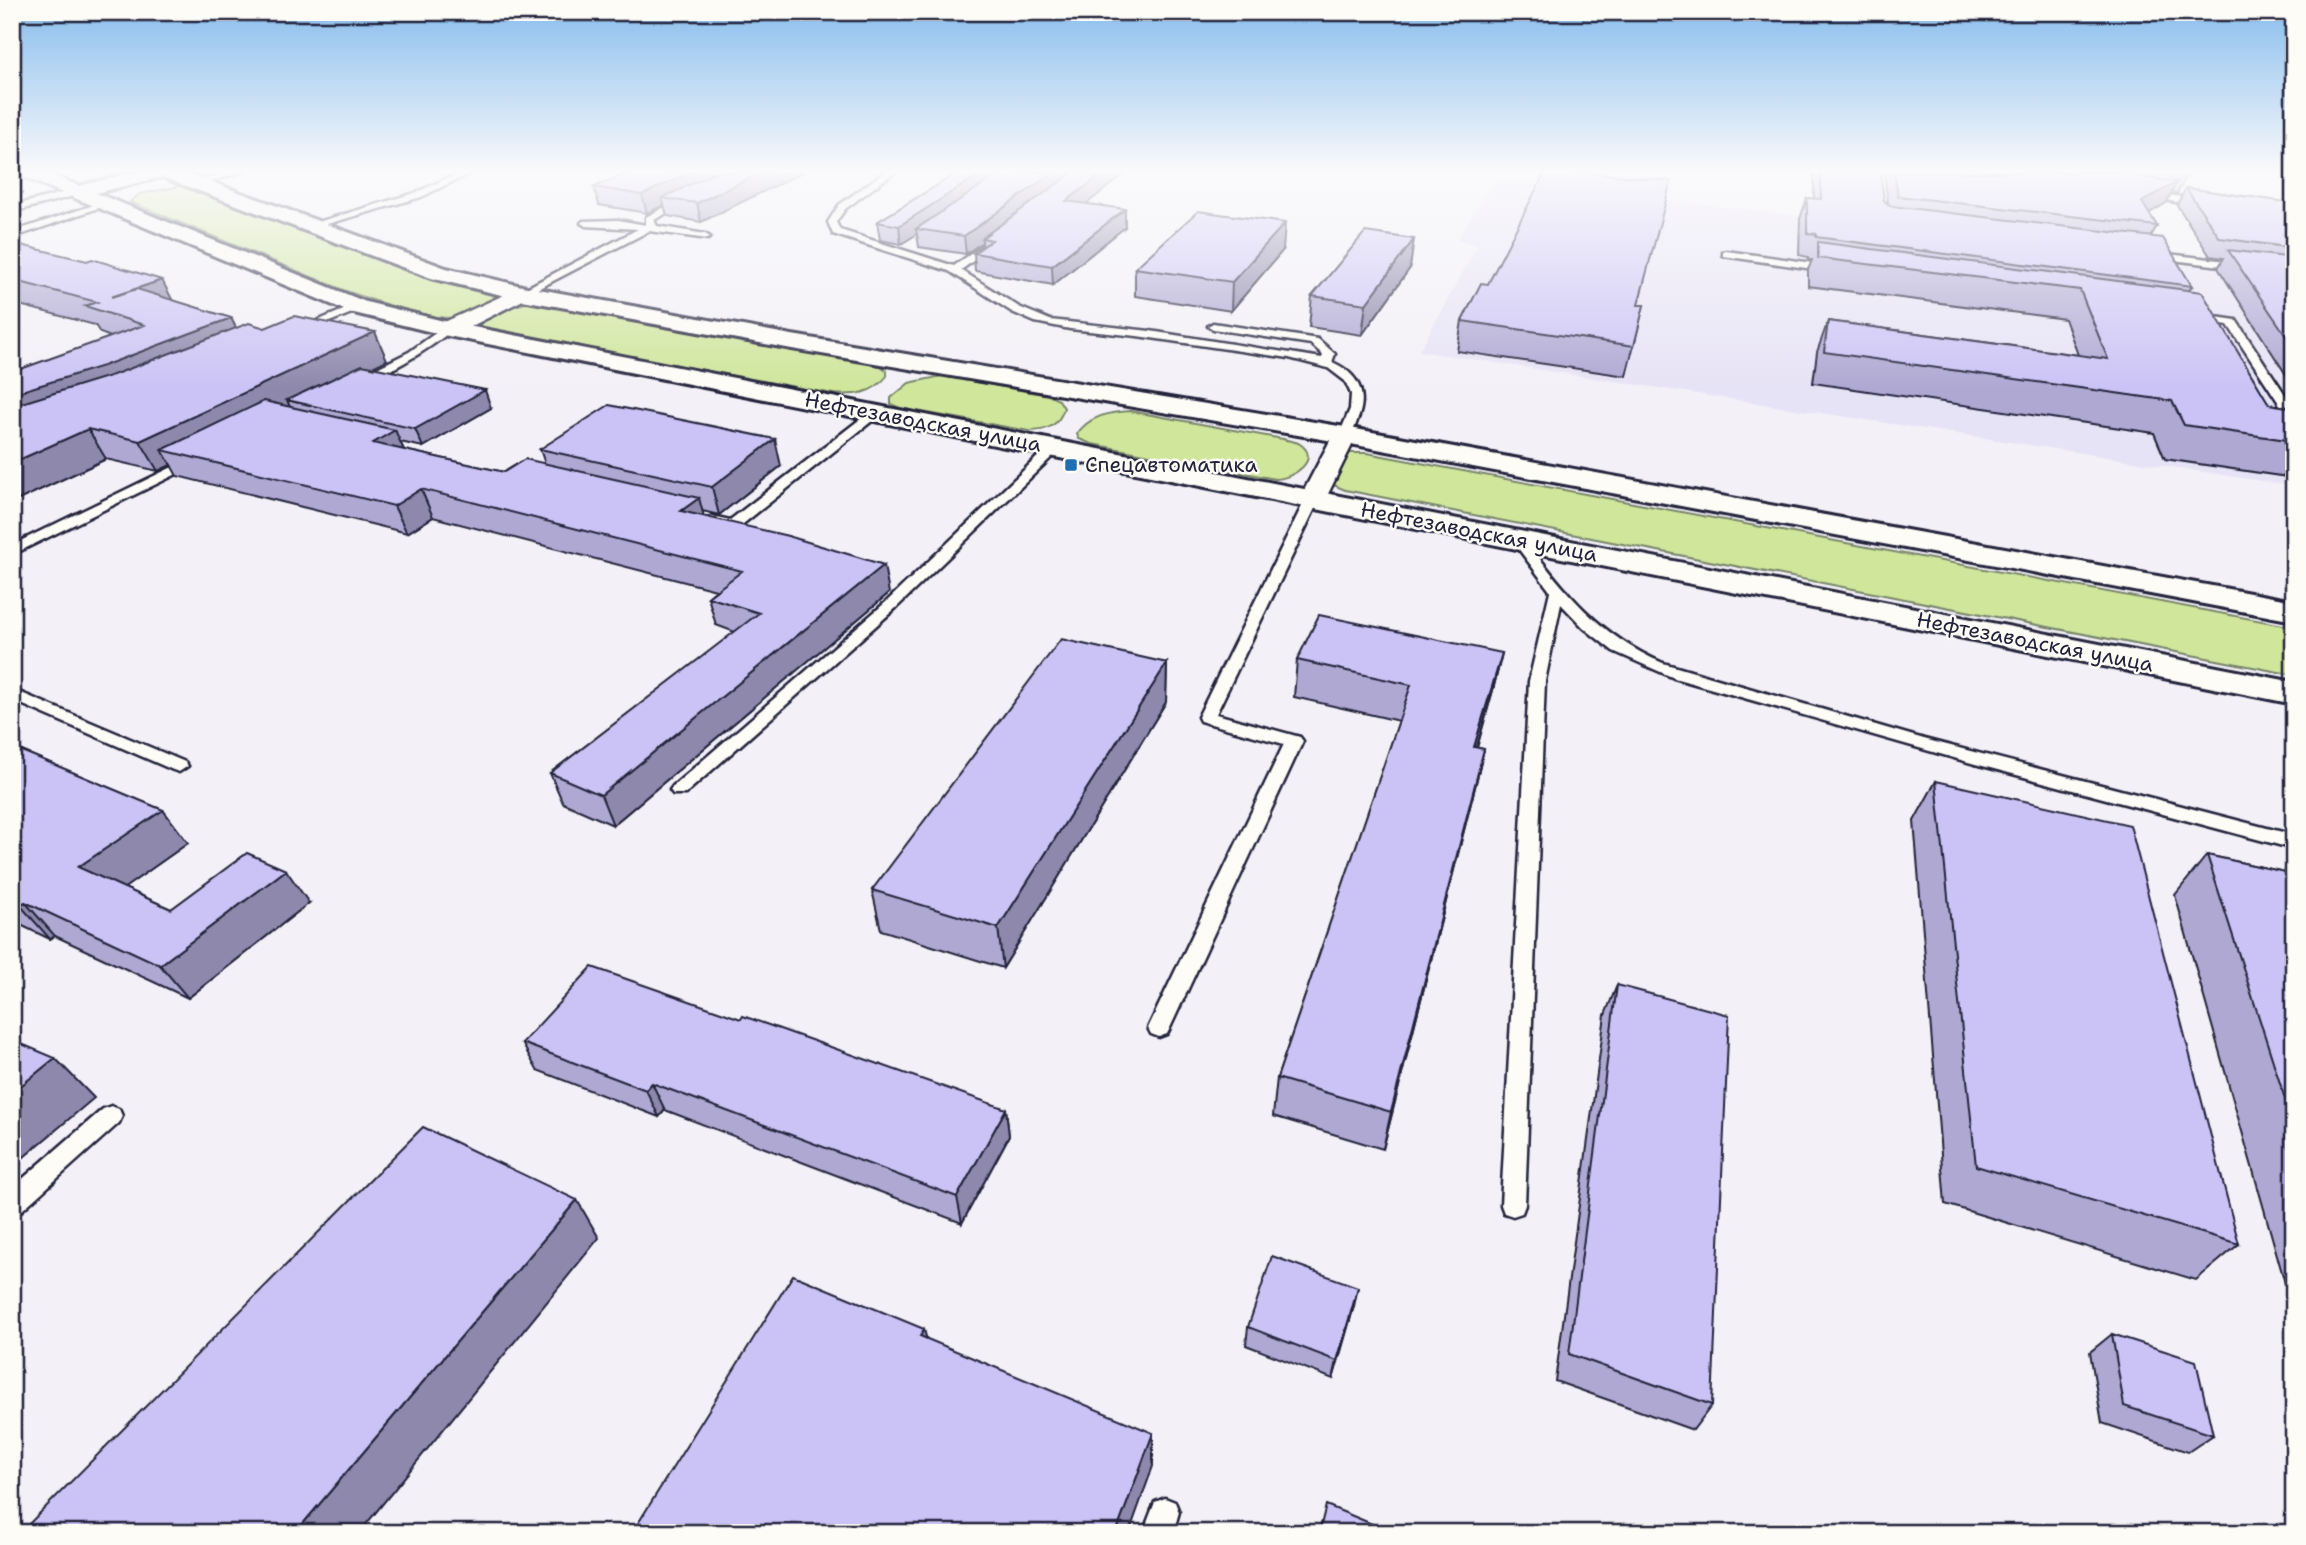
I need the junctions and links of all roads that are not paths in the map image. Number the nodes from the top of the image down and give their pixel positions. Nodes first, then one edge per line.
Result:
1 (202, 243) edge
2 (357, 243) edge
3 (618, 243) edge
4 (866, 243) edge
5 (992, 243) edge
6 (913, 244) edge
7 (902, 251) junction
8 (1726, 254) dead end
9 (2143, 254) edge
10 (955, 270) junction
11 (1849, 271) edge
12 (2294, 272) edge
13 (522, 293) junction
14 (358, 307) junction
15 (2177, 315) edge
16 (1213, 326) dead end
17 (448, 329) junction
18 (293, 332) edge
19 (1326, 363) junction
20 (351, 384) edge
21 (876, 413) junction
22 (2294, 417) edge
23 (1345, 435) junction
24 (1054, 448) junction
25 (204, 456) edge
26 (1313, 498) junction
27 (694, 516) edge
28 (1519, 540) junction
29 (12, 551) edge
30 (1556, 592) junction
31 (2294, 611) edge
32 (2294, 693) edge
33 (12, 694) edge
34 (179, 766) dead end
35 (680, 790) dead end
36 (2294, 842) edge
37 (1160, 1028) dead end
38 (111, 1116) dead end
39 (12, 1203) edge
40 (1513, 1205) dead end

1 - 14 main road, Нефтезаводская улица
2 - 13 main road
3 - 13 lane
4 - 7 lane
5 - 10 lane
6 - 7 lane
7 - 10 lane
8 - 11 lane
9 - 12 lane
10 - 19 lane
13 - 17 street
13 - 23 main road
14 - 17 main road, Нефтезаводская улица
14 - 18 lane
15 - 22 lane
16 - 19 lane
17 - 20 lane
17 - 21 main road, Нефтезаводская улица
19 - 23 lane
21 - 24 main road, Нефтезаводская улица
21 - 27 lane
23 - 26 street
23 - 31 main road
24 - 26 main road, Нефтезаводская улица
24 - 35 lane
25 - 29 lane
26 - 28 main road, Нефтезаводская улица
26 - 37 lane
28 - 30 lane
28 - 32 main road, Нефтезаводская улица
30 - 36 lane
30 - 40 lane
33 - 34 lane
38 - 39 lane

